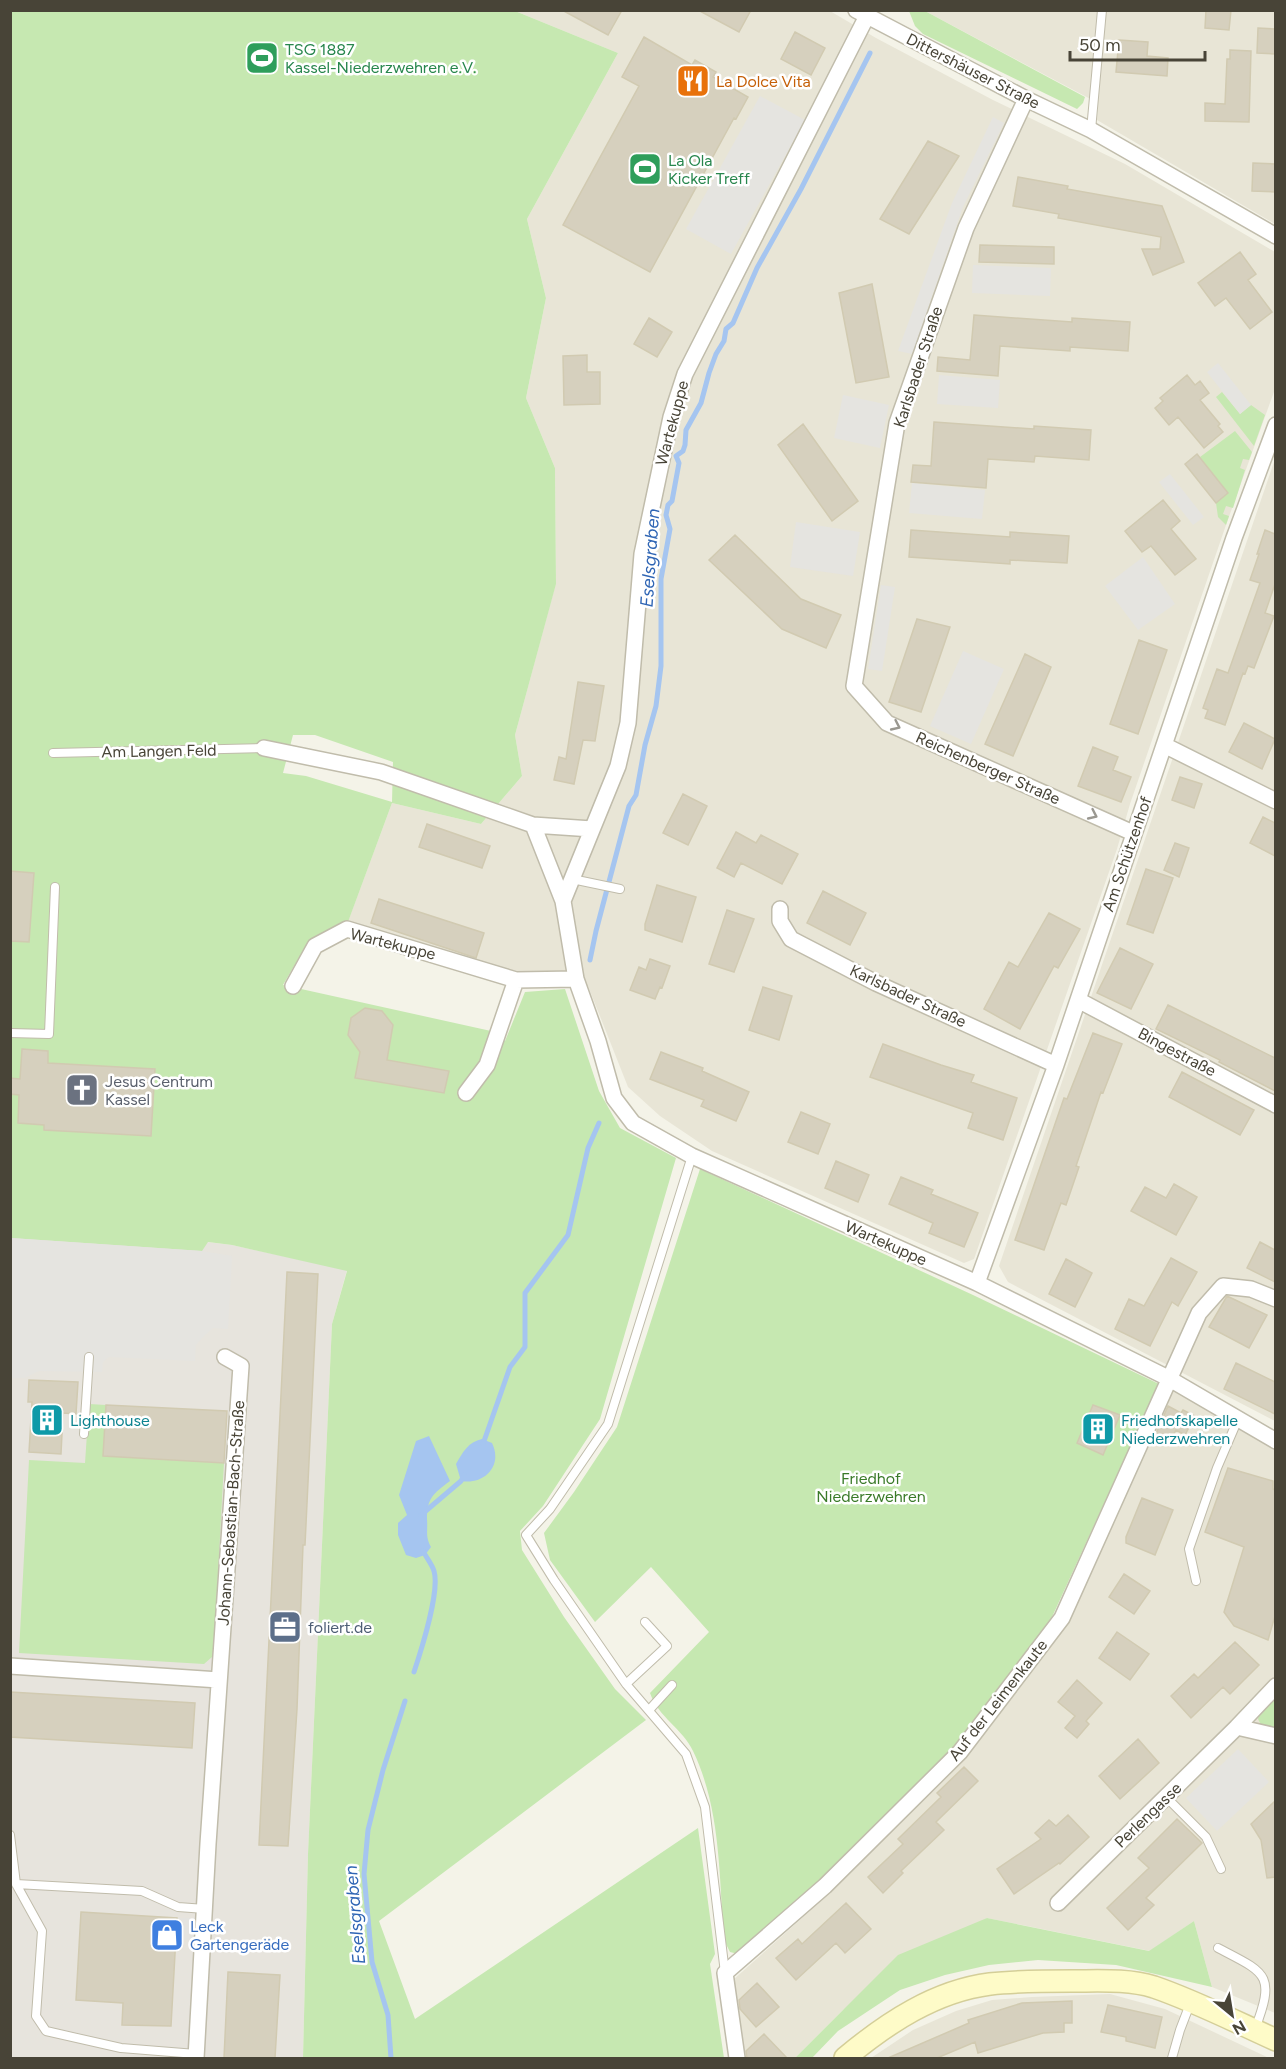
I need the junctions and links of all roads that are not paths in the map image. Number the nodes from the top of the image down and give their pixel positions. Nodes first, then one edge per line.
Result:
1 (1102, 10) edge
2 (861, 13) edge
3 (1026, 99) junction
4 (1091, 130) junction
5 (1275, 236) edge
6 (1275, 425) edge
7 (854, 686) joint
8 (1164, 745) junction
9 (264, 748) joint
10 (53, 753) dead end
11 (1275, 801) edge
12 (533, 825) junction
13 (592, 829) junction
14 (1133, 833) junction
15 (572, 879) junction
16 (55, 886) dead end
17 (620, 889) dead end
18 (563, 901) junction
19 (780, 909) dead end
20 (576, 979) junction
21 (516, 980) junction
22 (294, 986) dead end
23 (1078, 1000) junction
24 (10, 1033) edge
25 (1056, 1065) junction
26 (466, 1093) dead end
27 (1275, 1105) edge
28 (692, 1156) junction
29 (977, 1283) junction
30 (1275, 1299) edge
31 (89, 1357) dead end
32 (225, 1357) dead end
33 (1168, 1378) junction
34 (1238, 1419) junction
35 (84, 1434) dead end
36 (1275, 1441) edge
37 (1197, 1581) dead end
38 (645, 1622) dead end
39 (10, 1666) edge
40 (219, 1680) junction
41 (626, 1684) junction
42 (672, 1685) dead end
43 (1275, 1686) edge
44 (650, 1709) junction
45 (1237, 1727) junction
46 (1275, 1736) edge
47 (1166, 1797) junction
48 (10, 1835) edge
49 (1221, 1869) dead end
50 (16, 1884) junction
51 (1058, 1903) dead end
52 (205, 1909) junction
53 (1218, 1948) dead end
54 (725, 1973) junction
55 (1191, 2002) junction
56 (1255, 2030) junction
57 (1275, 2040) edge
58 (196, 2056) edge
59 (737, 2058) edge
60 (845, 2058) edge
61 (1172, 2058) edge

1 - 4 lane
2 - 3 street, Dittershäuser Straße
2 - 13 street, Wartekuppe
3 - 4 street, Dittershäuser Straße
3 - 7 street, Karlsbader Straße
4 - 5 street, Dittershäuser Straße
6 - 8 street, Am Schützenhof
7 -> 14 street, Reichenberger Straße
8 - 11 street
8 - 14 street, Am Schützenhof
9 - 10 lane, Am Langen Feld
9 - 12 street
12 - 13 street
12 - 18 street, Wartekuppe
13 - 15 street, Wartekuppe
14 - 23 street, Am Schützenhof
15 - 17 lane
15 - 18 street, Wartekuppe
16 - 24 lane
18 - 20 street, Wartekuppe
19 - 25 street, Karlsbader Straße
20 - 21 street, Wartekuppe
20 - 28 street, Wartekuppe
21 - 22 street, Wartekuppe
21 - 26 street
23 - 25 street, Am Schützenhof
23 - 27 street, Bingestraße
25 - 29 street, Am Schützenhof
28 - 29 street, Wartekuppe
28 - 41 lane
29 - 33 street, Wartekuppe
30 - 33 street, Auf der Leimenkaute
31 - 35 lane
32 - 40 street, Johann-Sebastian-Bach-Straße
33 - 34 street, Wartekuppe
33 - 54 street, Auf der Leimenkaute
34 - 36 street, Wartekuppe
34 - 37 lane
38 - 41 lane
39 - 40 street
40 - 52 street, Johann-Sebastian-Bach-Straße
41 - 44 lane
42 - 44 lane
43 - 45 street, Perlengasse
44 - 54 lane
45 - 46 street
45 - 47 street, Perlengasse
47 - 49 lane
47 - 51 street, Perlengasse
48 - 50 lane
50 - 52 lane
50 - 58 lane
52 - 58 street, Johann-Sebastian-Bach-Straße
53 - 56 lane
54 - 59 street
55 - 56 street
55 - 60 street
55 - 61 lane
56 - 57 street

